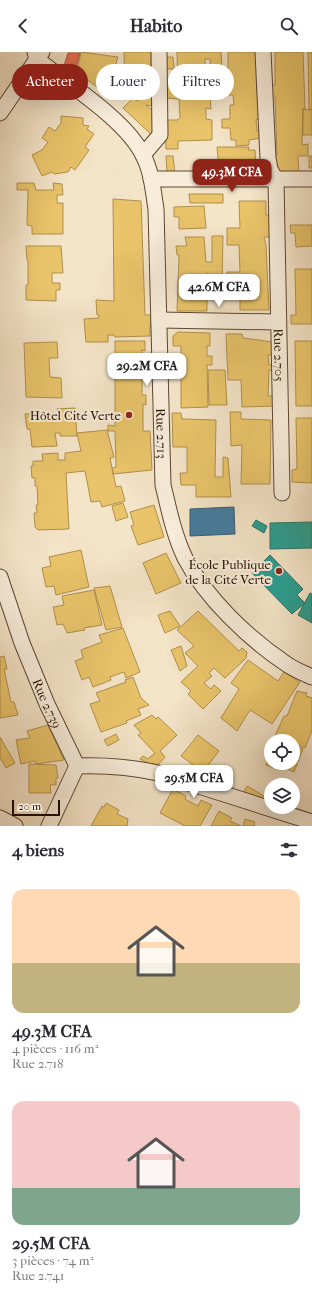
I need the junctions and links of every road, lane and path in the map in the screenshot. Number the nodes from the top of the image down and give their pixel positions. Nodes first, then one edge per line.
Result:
1 (159, 52) edge
2 (263, 52) edge
3 (38, 54) edge
4 (0, 112) edge
5 (143, 155) junction
6 (151, 179) junction
7 (312, 179) edge
8 (276, 180) junction
9 (159, 320) junction
10 (278, 322) junction
11 (282, 493) dead end
12 (0, 577) edge
13 (312, 677) edge
14 (77, 766) junction
15 (0, 818) edge
16 (312, 822) edge
17 (15, 826) edge
18 (49, 826) edge

1 - 5 street
2 - 8 street, Rue 2.705
3 - 4 street
3 - 5 street, Rue 2.713
5 - 6 street, Rue 2.713
6 - 8 street
6 - 9 street, Rue 2.713
7 - 8 street
8 - 10 street, Rue 2.705
9 - 10 street
9 - 13 street, Rue 2.713
10 - 11 street, Rue 2.705
12 - 14 street, Rue 2.739
14 - 16 street
14 - 18 street
15 - 17 street

